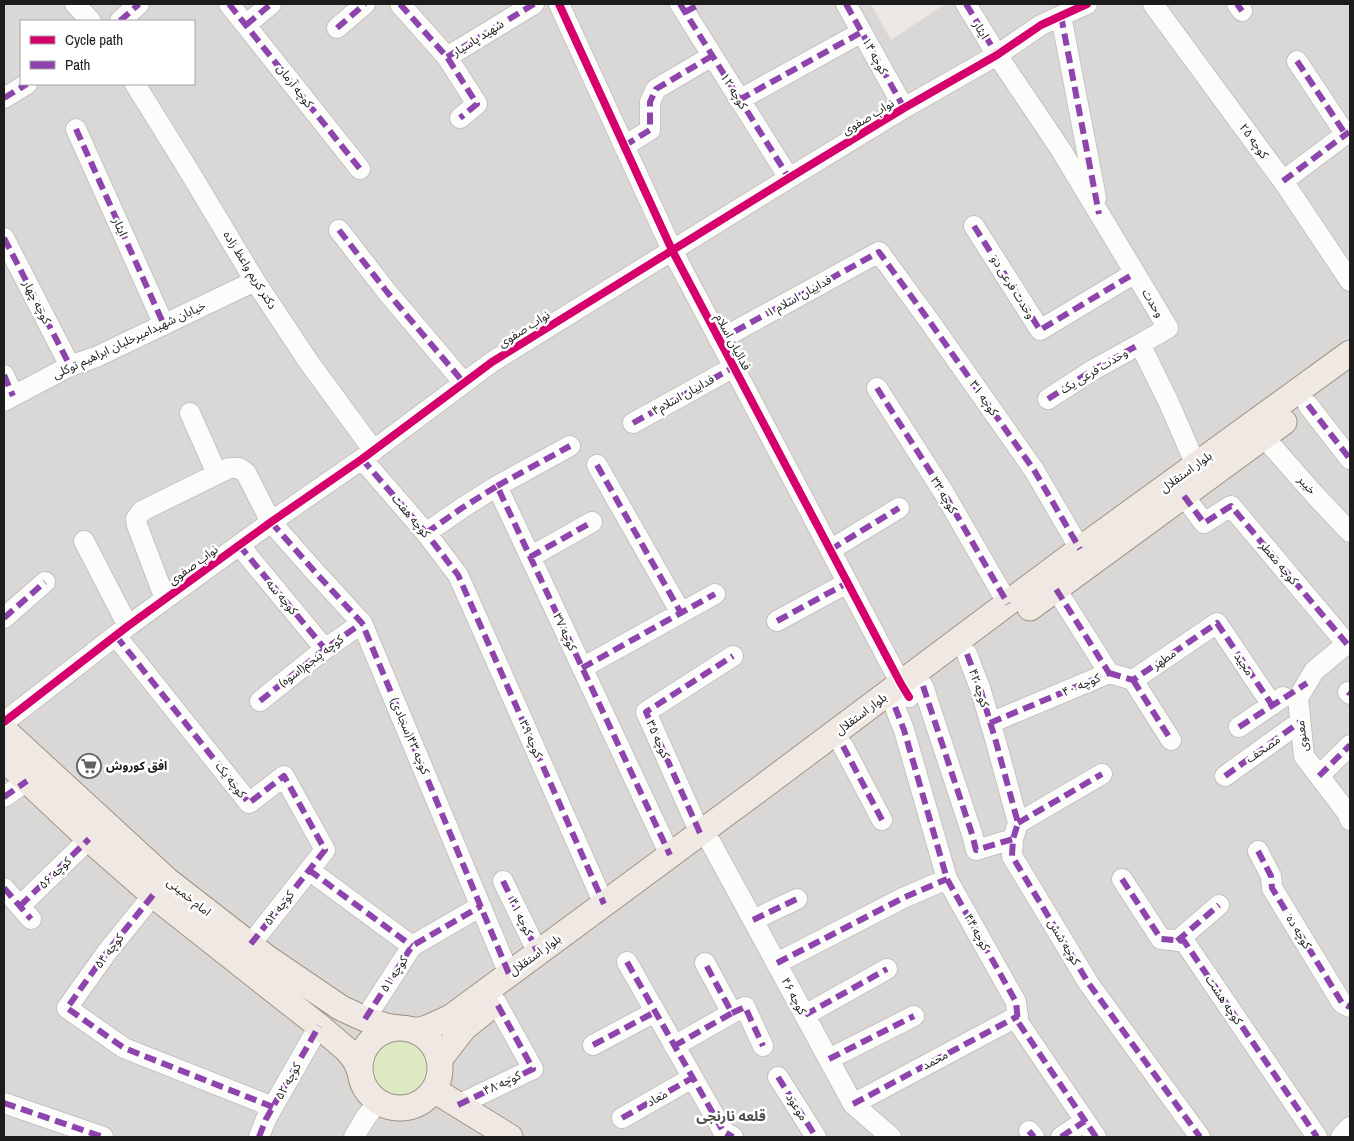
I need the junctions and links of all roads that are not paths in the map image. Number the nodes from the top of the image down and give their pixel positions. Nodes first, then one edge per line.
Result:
1 (75, 4) edge
2 (139, 4) edge
3 (229, 4) edge
4 (271, 4) edge
5 (365, 4) edge
6 (400, 4) edge
7 (534, 4) edge
8 (846, 4) edge
9 (966, 4) edge
10 (1087, 4) edge
11 (1153, 4) edge
12 (566, 6) edge
13 (688, 7) edge
14 (1061, 16) junction
15 (90, 20) edge
16 (121, 20) edge
17 (246, 25) junction
18 (337, 28) dead end
19 (862, 32) junction
20 (997, 55) junction
21 (712, 56) junction
22 (447, 57) junction
23 (1297, 61) dead end
24 (25, 85) edge
25 (136, 85) edge
26 (4, 98) edge
27 (739, 100) junction
28 (904, 108) junction
29 (460, 118) dead end
30 (76, 129) dead end
31 (1348, 133) edge
32 (624, 146) junction
33 (360, 169) dead end
34 (788, 178) junction
35 (1283, 180) junction
36 (1099, 214) junction
37 (974, 226) dead end
38 (340, 230) dead end
39 (4, 238) edge
40 (672, 250) junction
41 (878, 252) joint
42 (1135, 273) junction
43 (255, 281) junction
44 (1350, 281) edge
45 (164, 325) junction
46 (719, 340) junction
47 (1140, 344) junction
48 (1350, 353) edge
49 (70, 366) junction
50 (734, 367) junction
51 (1350, 373) edge
52 (4, 375) edge
53 (464, 383) junction
54 (877, 388) dead end
55 (8, 398) edge
56 (1048, 399) dead end
57 (1308, 405) junction
58 (190, 413) dead end
59 (633, 423) dead end
60 (1264, 437) junction
61 (570, 446) dead end
62 (368, 455) junction
63 (1350, 459) edge
64 (597, 465) dead end
65 (1196, 465) junction
66 (217, 474) junction
67 (497, 486) junction
68 (1184, 496) junction
69 (899, 508) dead end
70 (271, 522) junction
71 (592, 522) dead end
72 (1350, 532) edge
73 (426, 533) junction
74 (84, 541) dead end
75 (239, 545) junction
76 (1080, 549) junction
77 (830, 550) junction
78 (530, 557) junction
79 (458, 575) joint
80 (45, 582) dead end
81 (847, 583) junction
82 (1056, 589) junction
83 (714, 594) dead end
84 (165, 599) junction
85 (1008, 604) junction
86 (681, 613) junction
87 (4, 618) edge
88 (777, 621) dead end
89 (362, 623) junction
90 (1217, 623) joint
91 (122, 631) junction
92 (1349, 642) edge
93 (325, 649) junction
94 (967, 654) junction
95 (733, 656) dead end
96 (582, 668) junction
97 (1109, 673) junction
98 (1310, 677) junction
99 (1134, 680) junction
100 (907, 694) junction
101 (260, 700) dead end
102 (1272, 704) junction
103 (4, 722) edge
104 (1300, 722) junction
105 (990, 723) junction
106 (1239, 727) dead end
107 (4, 730) edge
108 (1171, 740) dead end
109 (1350, 745) edge
110 (842, 746) junction
111 (4, 760) edge
112 (1102, 774) dead end
113 (1225, 776) dead end
114 (1319, 776) junction
115 (27, 781) junction
116 (4, 797) edge
117 (882, 820) dead end
118 (1350, 820) edge
119 (1015, 831) junction
120 (706, 838) junction
121 (89, 839) junction
122 (1258, 851) dead end
123 (670, 855) junction
124 (309, 870) junction
125 (947, 879) junction
126 (1122, 879) dead end
127 (503, 880) dead end
128 (4, 888) edge
129 (153, 895) junction
130 (797, 899) dead end
131 (604, 904) junction
132 (1219, 905) dead end
133 (481, 906) junction
134 (753, 920) junction
135 (1178, 941) junction
136 (250, 945) junction
137 (412, 946) junction
138 (538, 953) junction
139 (627, 962) dead end
140 (705, 963) dead end
141 (777, 963) junction
142 (887, 969) dead end
143 (509, 974) junction
144 (496, 1002) junction
145 (1350, 1007) edge
146 (655, 1012) junction
147 (732, 1013) junction
148 (805, 1014) junction
149 (914, 1016) dead end
150 (1018, 1016) junction
151 (365, 1019) junction
152 (319, 1026) junction
153 (407, 1029) junction
154 (594, 1045) dead end
155 (674, 1046) junction
156 (763, 1046) dead end
157 (439, 1060) junction
158 (829, 1060) junction
159 (359, 1068) junction
160 (778, 1077) dead end
161 (692, 1078) junction
162 (434, 1090) junction
163 (378, 1102) junction
164 (4, 1103) edge
165 (853, 1104) junction
166 (458, 1105) junction
167 (273, 1107) junction
168 (622, 1118) dead end
169 (1350, 1127) edge
170 (1091, 1129) edge
171 (883, 1135) edge
172 (103, 1137) edge
173 (259, 1137) edge
174 (354, 1137) edge
175 (510, 1137) edge
176 (733, 1137) edge
177 (816, 1137) edge
178 (1060, 1137) edge
179 (1200, 1137) edge
180 (1317, 1137) edge
181 (1341, 1137) edge

1 - 15 street
2 - 16 street
3 - 17 street, کوچه آرمان
4 - 17 street
5 - 18 street
6 - 22 street
7 - 22 street, شهید پاسیار
8 - 19 street, کوچه ۱۴
9 - 20 street, ایثار
10 - 14 street, نواب صفوی
11 - 35 street, کوچه ۲۵
12 - 32 street, فدائیان اسلام
13 - 21 street, کوچه ۱۲
14 - 20 street, نواب صفوی
14 - 36 street, وحدت
17 - 33 street, کوچه آرمان
19 - 27 street
19 - 28 street, کوچه ۱۴
20 - 28 street, نواب صفوی
20 - 36 street, وحدت
21 - 27 street, کوچه ۱۲
21 - 32 street
22 - 29 street
23 - 31 street
24 - 26 street
25 - 43 street, دکتر کریم واعظ زاده
27 - 34 street, کوچه ۱۲
28 - 34 street, نواب صفوی
30 - 45 street, ایثار
31 - 35 street
32 - 40 street, فدائیان اسلام
34 - 40 street, نواب صفوی
35 - 44 street, کوچه ۲۵
36 - 42 street, وحدت
37 - 42 street, وحدت فرعی دو
38 - 53 street
39 - 49 street, کوچه چهار
40 - 46 street, فدائیان اسلام
40 - 53 street, نواب صفوی
41 - 46 street, فداییان اسلام ۱
41 - 76 street, کوچه ۳۱
42 - 47 street, وحدت
43 - 45 street, خیابان شهیدامیرخلبان ابراهیم توکلی
43 - 62 street, دکتر کریم واعظ زاده
45 - 49 street, خیابان شهیدامیرخلبان ابراهیم توکلی
46 - 50 street, فدائیان اسلام
47 - 56 street, وحدت فرعی یک
47 - 65 street
48 - 65 main road, بلوار استقلال
49 - 55 street, خیابان شهیدامیرخلبان ابراهیم توکلی
50 - 59 street, فداییان اسلام۴
50 - 77 street, فدائیان اسلام
51 - 57 main road, بلوار استقلال
52 - 55 street
53 - 62 street, نواب صفوی
54 - 85 street, کوچه ۳۳
57 - 60 main road, بلوار استقلال
57 - 63 street
58 - 66 street
60 - 68 main road, بلوار استقلال
60 - 72 street, خیبر
61 - 67 street
62 - 70 street, نواب صفوی
62 - 73 street, کوچه هفت
64 - 86 street
65 - 76 main road, بلوار استقلال
66 - 70 street, کوچه ۴۳(سجادی)
66 - 84 street
67 - 73 street
67 - 78 street, کوچه ۳۷
68 - 82 main road, بلوار استقلال
68 - 92 street, کوچه معطر
69 - 77 street
70 - 75 street, نواب صفوی
70 - 89 street, کوچه ۴۳(سجادی)
71 - 78 street
73 - 79 street, کوچه هفت
74 - 91 street
75 - 84 street, نواب صفوی
75 - 93 street, کوچه سه
76 - 85 main road, بلوار استقلال
77 - 81 street, فدائیان اسلام
78 - 96 street, کوچه ۳۷
79 - 131 street, کوچه ۳۹
80 - 87 street
81 - 88 street
81 - 100 street, فدائیان اسلام
82 - 94 main road, بلوار استقلال
82 - 97 street, کوچه ۴۰
83 - 86 street
84 - 91 street, نواب صفوی
85 - 100 main road, بلوار استقلال
86 - 96 street
89 - 93 street, کوچه پنجم(اسوه)
89 - 133 street, کوچه ۴۳(سجادی)
90 - 99 street, مطهر
90 - 102 street, مجید
91 - 103 street, نواب صفوی
91 - 124 street, کوچه یک
92 - 98 street
93 - 101 street, کوچه پنجم(اسوه)
94 - 100 main road, بلوار استقلال
94 - 105 street, کوچه ۴۲
95 - 120 street, کوچه ۳۵
96 - 123 street, کوچه ۳۷
97 - 99 street
97 - 105 street, کوچه ۴۰
98 - 102 street
98 - 104 street, معنوی
99 - 108 street
100 - 110 main road, بلوار استقلال
100 - 119 street
100 - 120 main road, بلوار استقلال
100 - 125 street, کوچه ۴۴
102 - 106 street
104 - 113 street, مصحف
104 - 114 street, معنوی
105 - 119 street, کوچه شش
107 - 136 main road, امام خمینی
109 - 114 street
110 - 117 street
110 - 120 main road, بلوار استقلال
111 - 115 main road, امام خمینی
112 - 119 street
114 - 118 street, معنوی
115 - 116 street
115 - 121 main road, امام خمینی
119 - 179 street, کوچه شش
120 - 123 main road, بلوار استقلال
120 - 134 street, کوچه ۴۶
120 - 144 main road, بلوار استقلال
121 - 128 street, کوچه ۵۶
121 - 129 main road, امام خمینی
122 - 145 street, کوچه ده
123 - 131 main road, بلوار استقلال
124 - 136 street, کوچه ۵۳
124 - 137 street
125 - 141 street
125 - 150 street, کوچه ۴۴
126 - 135 street, کوچه هشت
127 - 138 street, کوچه ۴۱
129 - 152 main road, امام خمینی
129 - 167 street, کوچه ۵۴
130 - 134 street
131 - 138 main road, بلوار استقلال
132 - 135 street
133 - 137 street, کوچه ۵۱
133 - 143 street, کوچه ۴۳(سجادی)
134 - 141 street, کوچه ۴۶
135 - 180 street, کوچه هشت
136 - 151 main road, امام خمینی
137 - 151 street, کوچه ۵۱
138 - 143 main road, بلوار استقلال
139 - 146 street
140 - 147 street
141 - 148 street, کوچه ۴۶
142 - 148 street
143 - 153 main road, بلوار استقلال
144 - 157 main road, بلوار استقلال
144 - 166 street, کوچه ۴۸
146 - 154 street
146 - 155 street
147 - 155 street
147 - 156 street
148 - 158 street, کوچه ۴۶
149 - 158 street
150 - 165 street, محمد
150 - 170 street, کوچه ۴۴
151 - 153 main road, امام خمینی
152 - 159 main road, امام خمینی
152 - 167 street, کوچه ۵۲
153 - 157 main road
153 - 159 main road
155 - 161 street
157 - 162 main road
158 - 165 street, کوچه ۴۶
159 - 163 main road
160 - 177 street, موعود
161 - 168 street, معاد
161 - 176 street
162 - 163 main road
162 - 166 main road
163 - 174 street
164 - 172 street
165 - 171 street, کوچه ۴۶
166 - 175 main road
167 - 173 street, کوچه ۵۲
169 - 181 street
170 - 178 street

